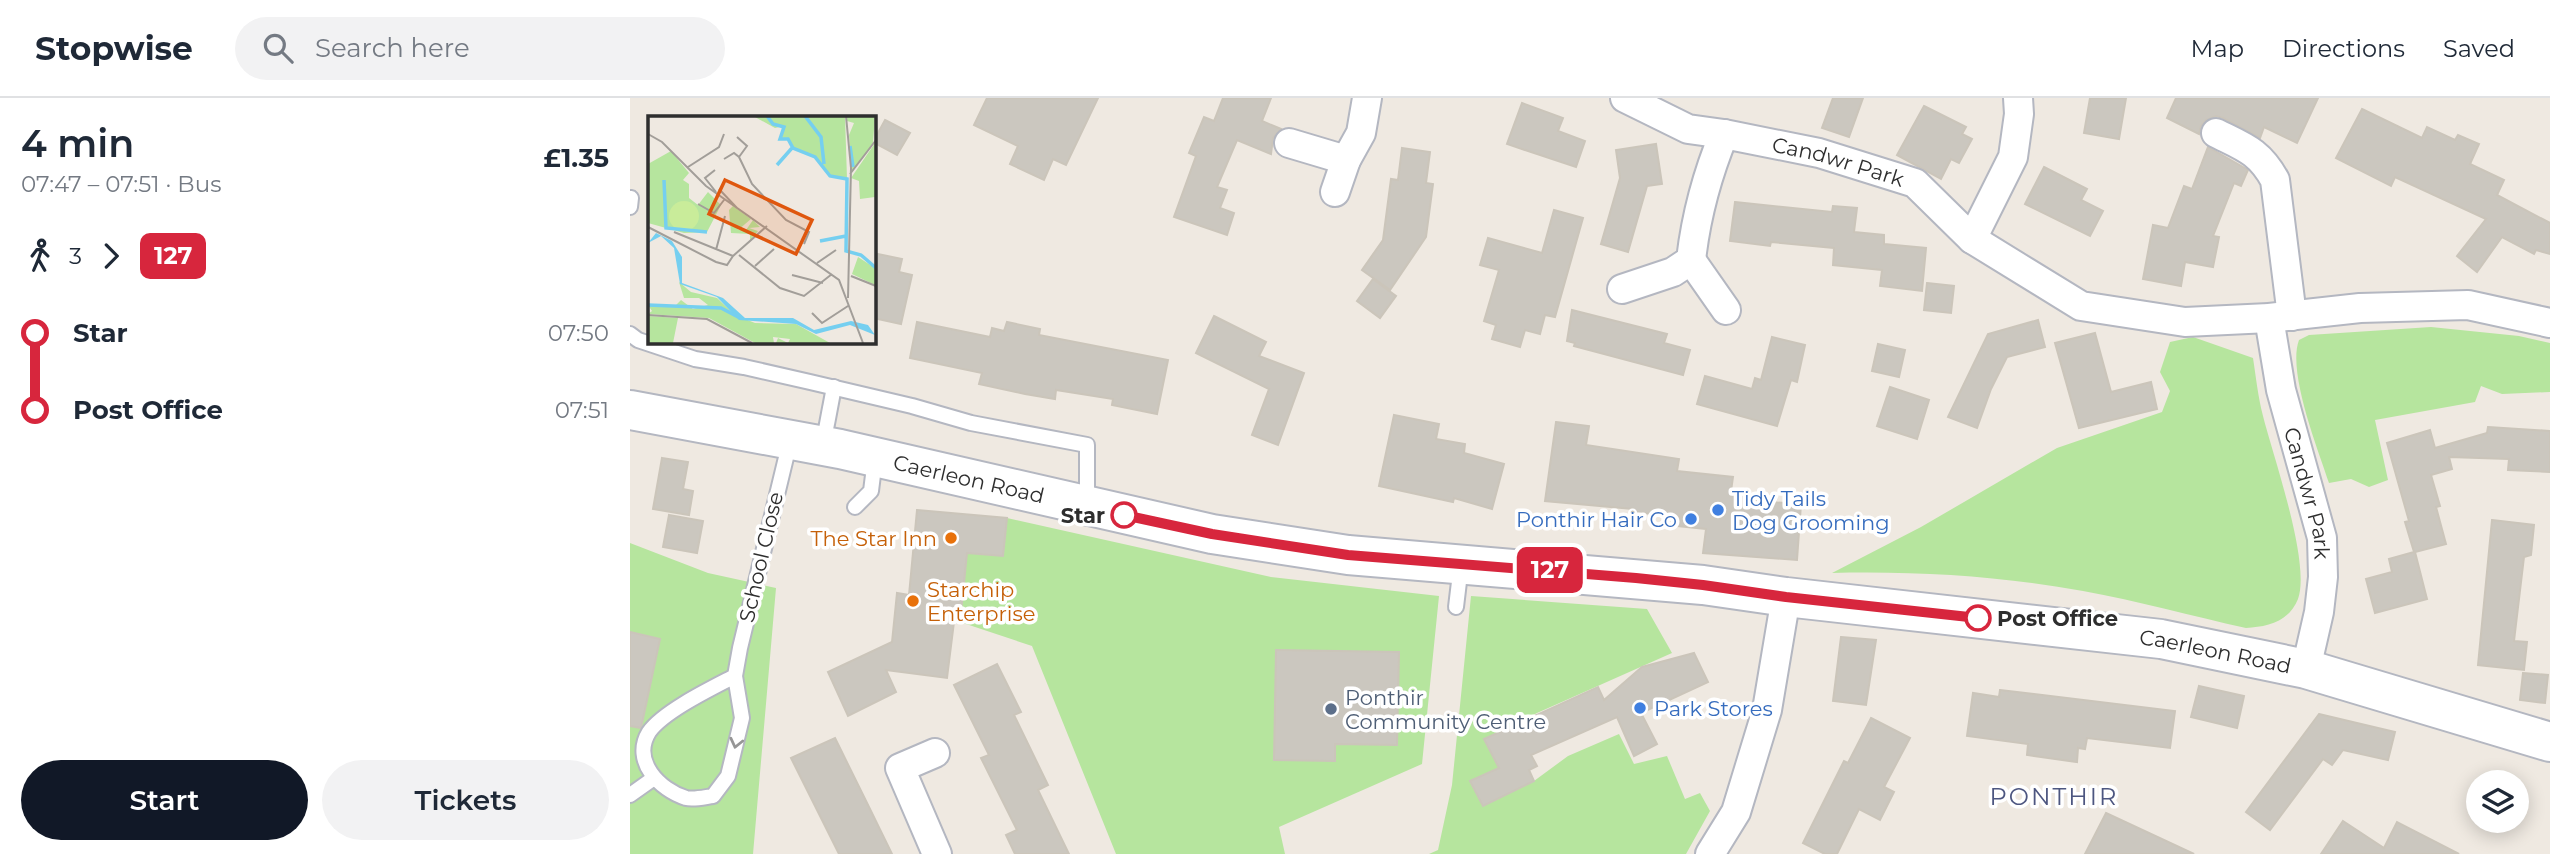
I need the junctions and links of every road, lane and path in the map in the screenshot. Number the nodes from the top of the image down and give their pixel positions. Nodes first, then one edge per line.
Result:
1 (1367, 98) edge
2 (1625, 98) edge
3 (2018, 98) edge
4 (2216, 133) dead end
5 (1724, 134) junction
6 (1289, 143) dead end
7 (1346, 160) junction
8 (1335, 191) dead end
9 (1972, 239) junction
10 (1691, 260) junction
11 (1622, 289) dead end
12 (1726, 310) dead end
13 (2281, 317) junction
14 (2550, 323) edge
15 (630, 334) edge
16 (834, 387) junction
17 (630, 410) edge
18 (806, 443) junction
19 (876, 457) junction
20 (855, 507) dead end
21 (1087, 507) junction
22 (1461, 563) junction
23 (1786, 597) junction
24 (1456, 607) dead end
25 (2306, 669) junction
26 (736, 676) junction
27 (2550, 742) edge
28 (935, 753) dead end
29 (654, 778) junction
30 (630, 795) edge
31 (937, 854) edge
32 (1710, 854) edge

1 - 7 street
2 - 5 street, Candwr Park
3 - 9 street
4 - 13 street
5 - 9 street, Candwr Park
5 - 10 street
6 - 7 street
7 - 8 street
9 - 13 street, Candwr Park
10 - 11 street
10 - 12 street
13 - 14 street, Candwr Park
13 - 25 street, Candwr Park
15 - 16 lane
16 - 18 lane, School Close
16 - 21 lane
17 - 18 main road, Caerleon Road
18 - 19 main road, Caerleon Road
18 - 26 lane, School Close
19 - 20 lane
19 - 21 main road, Caerleon Road
21 - 22 main road, Caerleon Road
22 - 23 main road, Caerleon Road
22 - 24 lane
23 - 25 main road, Caerleon Road
23 - 32 street
25 - 27 main road, Caerleon Road
26 - 29 lane
26 -> 29 lane, School Close
28 - 31 street
29 - 30 lane

